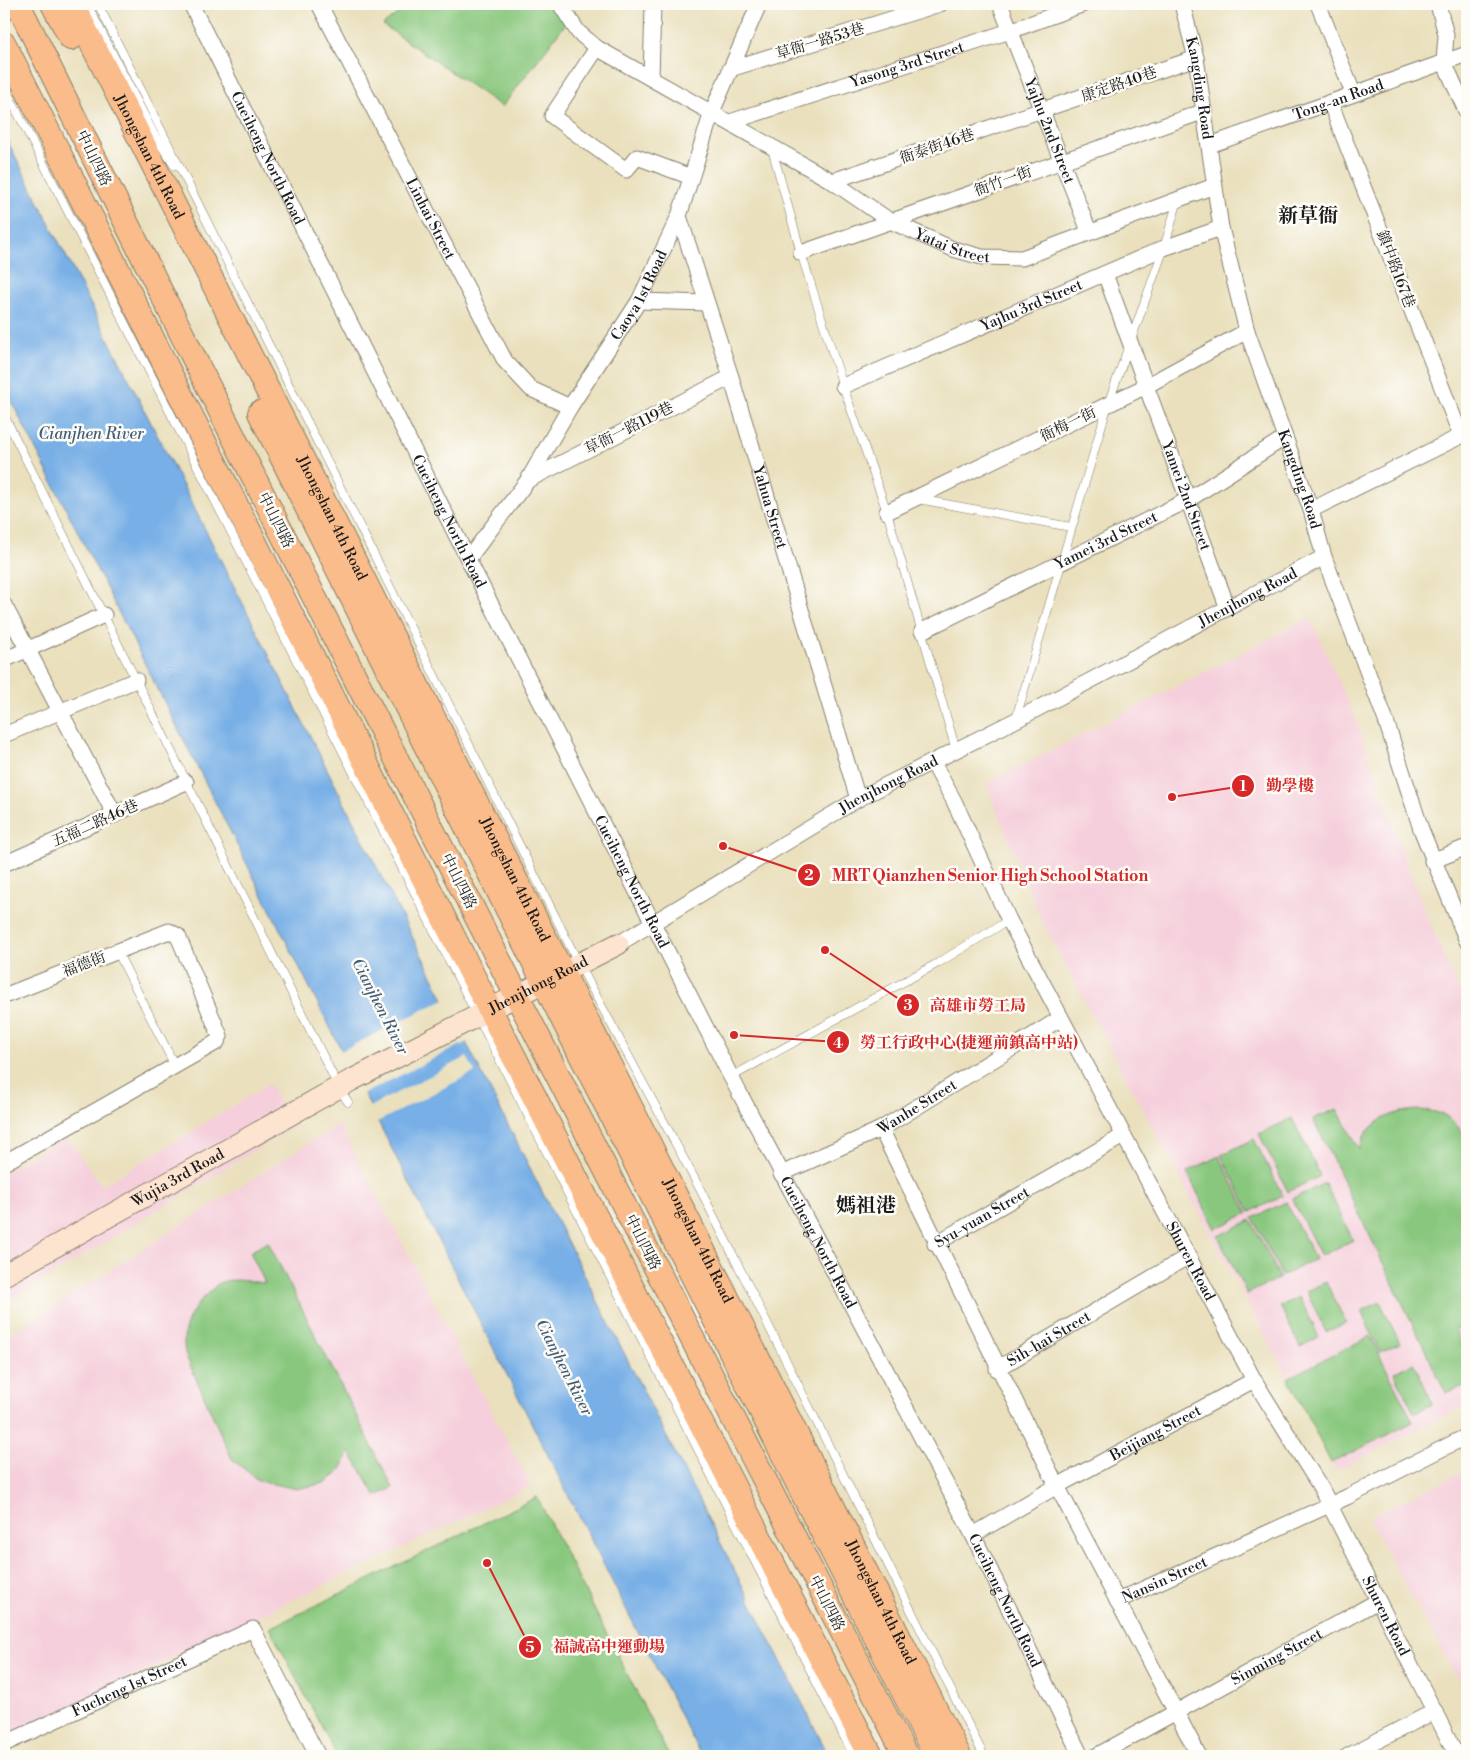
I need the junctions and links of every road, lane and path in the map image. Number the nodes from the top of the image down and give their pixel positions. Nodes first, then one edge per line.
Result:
1 (18, 4) edge
2 (53, 4) edge
3 (72, 4) edge
4 (87, 4) edge
5 (98, 4) edge
6 (191, 4) edge
7 (319, 4) edge
8 (560, 4) edge
9 (653, 4) edge
10 (758, 4) edge
11 (940, 4) edge
12 (1000, 4) edge
13 (1084, 4) edge
14 (1182, 4) edge
15 (1318, 4) edge
16 (1438, 4) edge
17 (1010, 31) junction
18 (4, 44) edge
19 (597, 48) junction
20 (1467, 54) edge
21 (1196, 58) junction
22 (1444, 62) junction
23 (730, 69) junction
24 (651, 78) junction
25 (4, 86) edge
26 (1353, 94) junction
27 (1330, 102) junction
28 (1042, 110) junction
29 (1205, 111) junction
30 (712, 112) junction
31 (1467, 113) edge
32 (730, 122) junction
33 (1210, 145) junction
34 (772, 147) junction
35 (1062, 160) junction
36 (692, 177) junction
37 (832, 181) junction
38 (1214, 186) junction
39 (194, 196) junction
40 (1178, 198) junction
41 (679, 216) junction
42 (890, 221) junction
43 (1221, 228) junction
44 (1089, 231) junction
45 (1164, 248) junction
46 (801, 253) junction
47 (1105, 274) junction
48 (639, 301) junction
49 (707, 303) junction
50 (1247, 331) junction
51 (1130, 341) junction
52 (731, 377) junction
53 (843, 386) junction
54 (1146, 386) junction
55 (1108, 404) junction
56 (570, 408) junction
57 (4, 416) edge
58 (1464, 435) edge
59 (1284, 438) junction
60 (528, 480) junction
61 (914, 498) junction
62 (1188, 500) junction
63 (1311, 510) junction
64 (887, 512) junction
65 (1071, 527) junction
66 (1324, 557) junction
67 (468, 559) junction
68 (1060, 564) junction
69 (4, 605) edge
70 (1228, 606) junction
71 (104, 616) junction
72 (922, 631) junction
73 (27, 649) junction
74 (4, 660) edge
75 (136, 680) junction
76 (60, 711) junction
77 (1016, 720) junction
78 (4, 735) edge
79 (956, 750) junction
80 (933, 763) junction
81 (186, 782) junction
82 (858, 799) junction
83 (115, 814) junction
84 (1467, 847) edge
85 (1432, 861) junction
86 (4, 864) edge
87 (1008, 920) junction
88 (653, 922) junction
89 (1467, 941) edge
90 (618, 944) joint
91 (117, 951) junction
92 (562, 973) junction
93 (4, 996) edge
94 (517, 996) junction
95 (476, 1017) junction
96 (1061, 1018) junction
97 (175, 1066) junction
98 (731, 1077) junction
99 (346, 1091) junction
100 (881, 1129) junction
101 (1122, 1136) junction
102 (4, 1163) edge
103 (782, 1174) junction
104 (936, 1244) junction
105 (1187, 1257) junction
106 (5, 1270) edge
107 (997, 1369) junction
108 (1254, 1380) junction
109 (1467, 1436) edge
110 (1057, 1486) junction
111 (1330, 1505) junction
112 (973, 1535) junction
113 (1378, 1600) junction
114 (1117, 1601) junction
115 (1434, 1711) junction
116 (1176, 1714) junction
117 (4, 1744) edge
118 (318, 1756) edge
119 (854, 1756) edge
120 (871, 1756) edge
121 (906, 1756) edge
122 (936, 1756) edge
123 (959, 1756) edge
124 (984, 1756) edge
125 (1081, 1756) edge
126 (1096, 1756) edge
127 (1199, 1756) edge
128 (1348, 1756) edge
129 (1457, 1756) edge

1 - 94 main road, 中山四路
2 - 92 main road, 中山四路
3 - 92 main road, Jhongshan 4th Road
4 - 39 lane
5 - 39 lane, Jhongshan 4th Road
6 - 67 street, Cueiheng North Road
7 - 56 street, Linhai Street
8 - 19 street, Yatai Street
9 - 24 street
10 - 23 street, Caoya 1st Road
11 - 23 street, 草衙一路53巷
12 - 17 street, Yajhu 2nd Street
13 - 17 street, Yasong 3rd Street
14 - 21 street, Kangding Road
15 - 26 street
16 - 22 street
17 - 28 street, Yajhu 2nd Street
17 - 32 street, Yasong 3rd Street
18 - 95 main road
19 - 24 street, Yatai Street
19 - 36 street
20 - 22 street, Tong-an Road
21 - 28 street, 康定路40巷
21 - 29 street, Kangding Road
22 - 26 street, Tong-an Road
22 - 31 street
23 - 30 street, Caoya 1st Road
24 - 30 street, Yatai Street
25 - 95 lane
26 - 27 street, Tong-an Road
27 - 33 street, Tong-an Road
27 - 58 street, 鎮中路167巷
28 - 35 street, Yajhu 2nd Street
28 - 37 street, 衙泰街46巷
29 - 33 street, Kangding Road
29 - 35 street, 衙竹一街
30 - 32 street, Yatai Street
30 - 36 street, Caoya 1st Road
32 - 34 street, Yatai Street
33 - 38 street, Kangding Road
34 - 37 street, Yatai Street
34 - 46 lane
35 - 42 street, 衙竹一街
35 - 44 street, Yajhu 2nd Street
36 - 41 street, Caoya 1st Road
37 - 42 street, Yatai Street
38 - 40 street, Yatai Street
38 - 43 street, Kangding Road
39 - 92 lane, Jhongshan 4th Road
40 - 44 street, Yatai Street
40 - 45 lane
41 - 48 street, Caoya 1st Road
41 - 49 street, Yahua Street
42 - 44 street, Yatai Street
42 - 46 street, 衙竹一街
43 - 45 street, Yajhu 3rd Street
43 - 50 street, Kangding Road
45 - 47 street, Yajhu 3rd Street
45 - 51 lane
46 - 53 lane
47 - 51 street, Yamei 2nd Street
47 - 53 street, Yajhu 3rd Street
48 - 49 street
48 - 56 street, Caoya 1st Road
49 - 52 street, Yahua Street
50 - 54 street, 衙梅一街
50 - 59 street, Kangding Road
51 - 54 street, Yamei 2nd Street
51 - 55 lane
52 - 60 street, 草衙一路119巷
52 - 82 street, Yahua Street
53 - 64 lane
54 - 55 street, 衙梅一街
54 - 62 street, Yamei 2nd Street
55 - 61 street, 衙梅一街
55 - 65 lane
56 - 60 street, Caoya 1st Road
57 - 71 lane
58 - 63 street
59 - 62 street, Yamei 3rd Street
59 - 63 street, Kangding Road
60 - 67 street, Caoya 1st Road
61 - 64 street, 衙梅一街
61 - 65 lane
62 - 68 street, Yamei 3rd Street
62 - 70 street, Yamei 2nd Street
63 - 66 street, Kangding Road
64 - 72 lane
65 - 68 lane
66 - 70 street, Jhenjhong Road
66 - 85 street, Kangding Road
67 - 88 street, Cueiheng North Road
68 - 72 street, Yamei 3rd Street
68 - 77 lane
69 - 73 street
70 - 77 street, Jhenjhong Road
71 - 73 street
71 - 75 lane
72 - 79 lane
73 - 74 street
73 - 76 street
75 - 76 street
75 - 81 lane
76 - 78 street
76 - 83 street
77 - 79 street, Jhenjhong Road
79 - 80 street, Jhenjhong Road
80 - 82 street, Jhenjhong Road
80 - 87 street, Shuren Road
81 - 83 street, 五福二路46巷
81 - 99 lane
82 - 88 street, Jhenjhong Road
83 - 86 street, 五福二路46巷
84 - 85 street
85 - 89 street, Kangding Road
87 - 96 street, Shuren Road
87 - 98 lane
88 - 90 street, Jhenjhong Road
88 - 98 street, Cueiheng North Road
90 - 92 main road, Jhenjhong Road
91 - 93 street, 福德街
91 - 97 lane
91 - 97 street, 福德街
92 - 94 main road, Jhenjhong Road
92 - 122 main road, 中山四路
92 - 123 main road, Jhongshan 4th Road
92 - 124 lane, Jhongshan 4th Road
94 - 95 main road, Jhenjhong Road
94 - 121 main road, 中山四路
95 - 99 main road, Jhenjhong Road
95 - 119 lane
95 - 120 main road
96 - 100 street, Wanhe Street
96 - 101 street, Shuren Road
97 - 102 street
98 - 103 street, Cueiheng North Road
99 - 106 main road, Wujia 3rd Road
100 - 103 street
100 - 104 street, Wanhe Street
101 - 104 street, Syu-yuan Street
101 - 105 street, Shuren Road
103 - 112 street, Cueiheng North Road
104 - 107 street, Syu-yuan Street
105 - 107 street, Sih-hai Street
105 - 108 street, Shuren Road
107 - 110 street, Sih-hai Street
108 - 110 street, Beijiang Street
108 - 111 street, Shuren Road
109 - 111 street, Nansin Street
110 - 112 street, Beijiang Street
110 - 114 street
111 - 113 street, Shuren Road
111 - 114 street, Nansin Street
112 - 125 street, Cueiheng North Road
113 - 115 street, Shuren Road
113 - 116 street, Sinming Street
114 - 116 street, Nansin Street
115 - 128 street
115 - 129 street, Shuren Road
116 - 126 street, Sinming Street
116 - 127 street
117 - 118 street, Fucheng 1st Street

